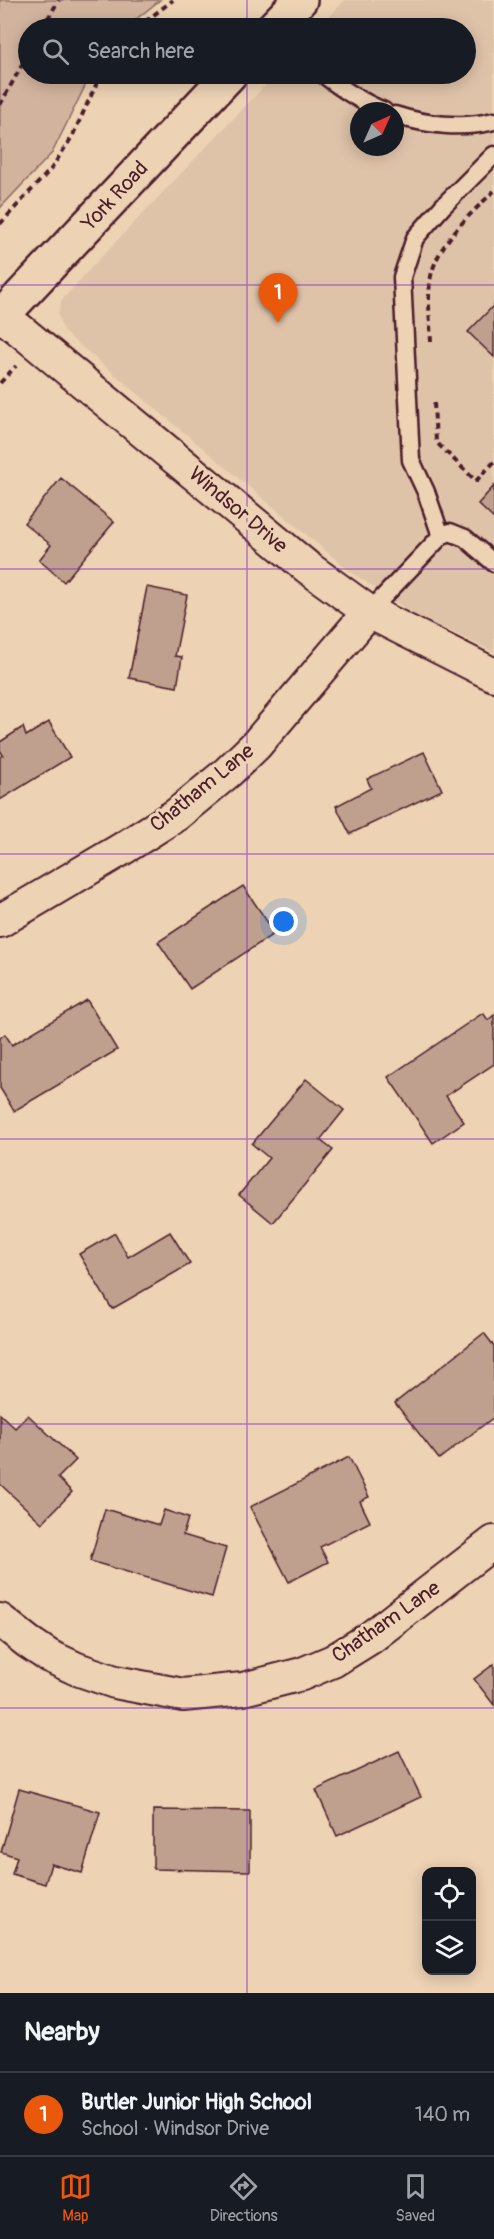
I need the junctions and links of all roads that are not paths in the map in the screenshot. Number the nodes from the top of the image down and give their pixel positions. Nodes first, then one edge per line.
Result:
1 (300, 0) edge
2 (283, 18) edge
3 (221, 84) edge
4 (336, 84) edge
5 (364, 102) edge
6 (404, 117) edge
7 (494, 121) edge
8 (494, 155) edge
9 (1, 317) edge
10 (441, 536) junction
11 (494, 563) edge
12 (369, 612) junction
13 (494, 675) edge
14 (0, 921) edge
15 (494, 1542) edge
16 (0, 1620) edge

1 - 2 main road
3 - 9 main road, York Road
4 - 5 lane
6 - 7 lane
8 - 10 lane
9 - 12 street, Windsor Drive
10 - 11 lane
10 - 12 lane
12 - 13 street, Windsor Drive
12 - 14 street, Chatham Lane
15 - 16 street, Chatham Lane

